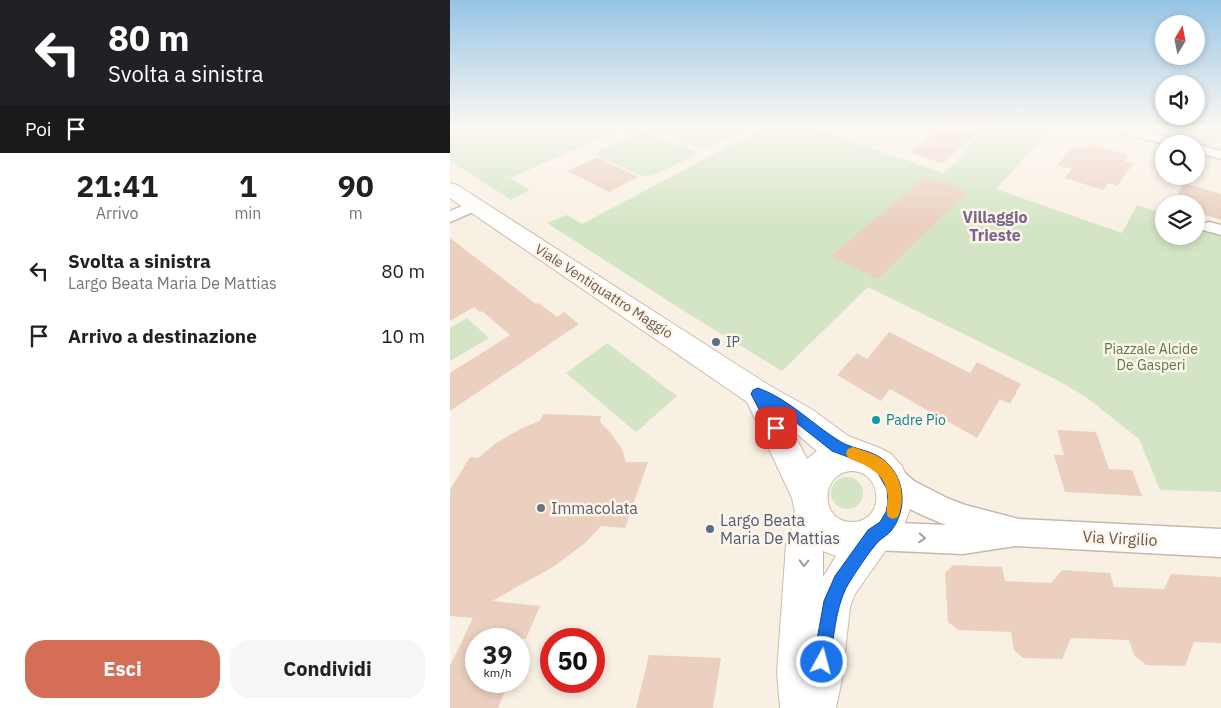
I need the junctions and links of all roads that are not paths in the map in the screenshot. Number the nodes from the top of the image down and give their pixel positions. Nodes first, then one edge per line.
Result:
1 (450, 188) edge
2 (475, 206) junction
3 (450, 217) edge
4 (758, 394) junction
5 (856, 455) junction
6 (889, 476) junction
7 (812, 505) junction
8 (1019, 533) junction
9 (874, 536) junction
10 (1221, 543) edge
11 (803, 708) edge
12 (813, 708) edge

1 - 2 main road, Viale Ventiquattro Maggio
2 - 3 street
2 - 4 main road, Viale Ventiquattro Maggio
4 - 5 main road
4 - 7 main road
5 - 6 main road
5 - 7 main road
6 - 8 street
6 - 9 main road
7 - 9 main road
7 -> 11 main road
9 -> 8 street
8 - 10 street, Via Virgilio
9 - 12 main road

